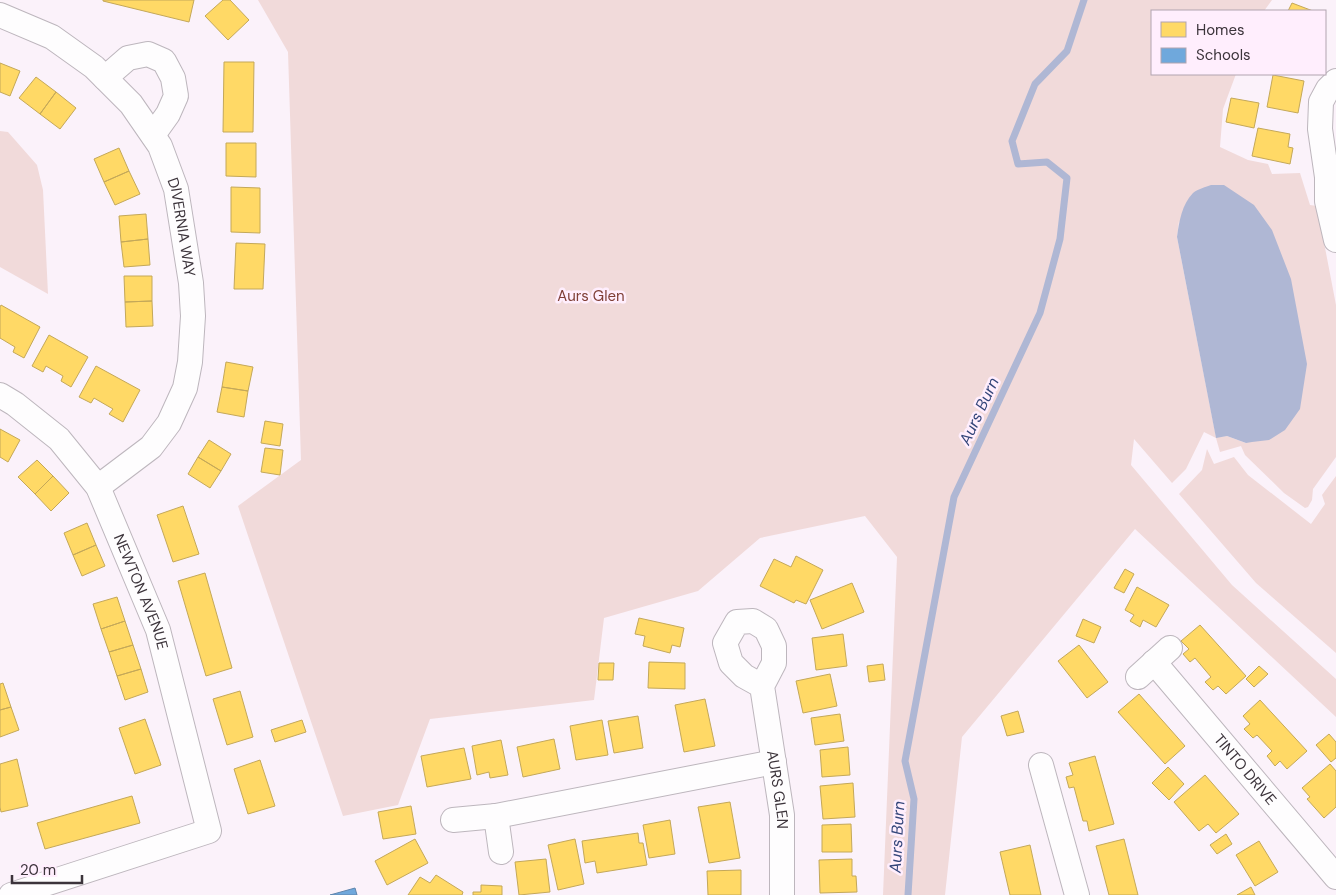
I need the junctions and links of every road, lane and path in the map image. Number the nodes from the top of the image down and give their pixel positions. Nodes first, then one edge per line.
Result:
1 (0, 15) edge
2 (105, 78) junction
3 (1336, 81) edge
4 (153, 135) junction
5 (1336, 240) edge
6 (0, 396) edge
7 (98, 487) junction
8 (1154, 662) dead end
9 (762, 686) dead end
10 (774, 762) junction
11 (1041, 765) dead end
12 (496, 816) junction
13 (453, 820) dead end
14 (501, 852) dead end
15 (1336, 877) edge
16 (11, 895) edge
17 (782, 895) edge
18 (1077, 895) edge

1 - 2 street, DIVERNIA WAY
2 - 4 street, DIVERNIA WAY
2 - 4 street
3 - 5 street
4 - 7 street, DIVERNIA WAY
6 - 7 street, NEWTON AVENUE
7 - 16 street, NEWTON AVENUE
8 - 15 street, TINTO DRIVE
9 - 10 street, AURS GLEN
10 - 12 street
10 - 17 street, AURS GLEN
11 - 18 street
12 - 13 street
12 - 14 street

